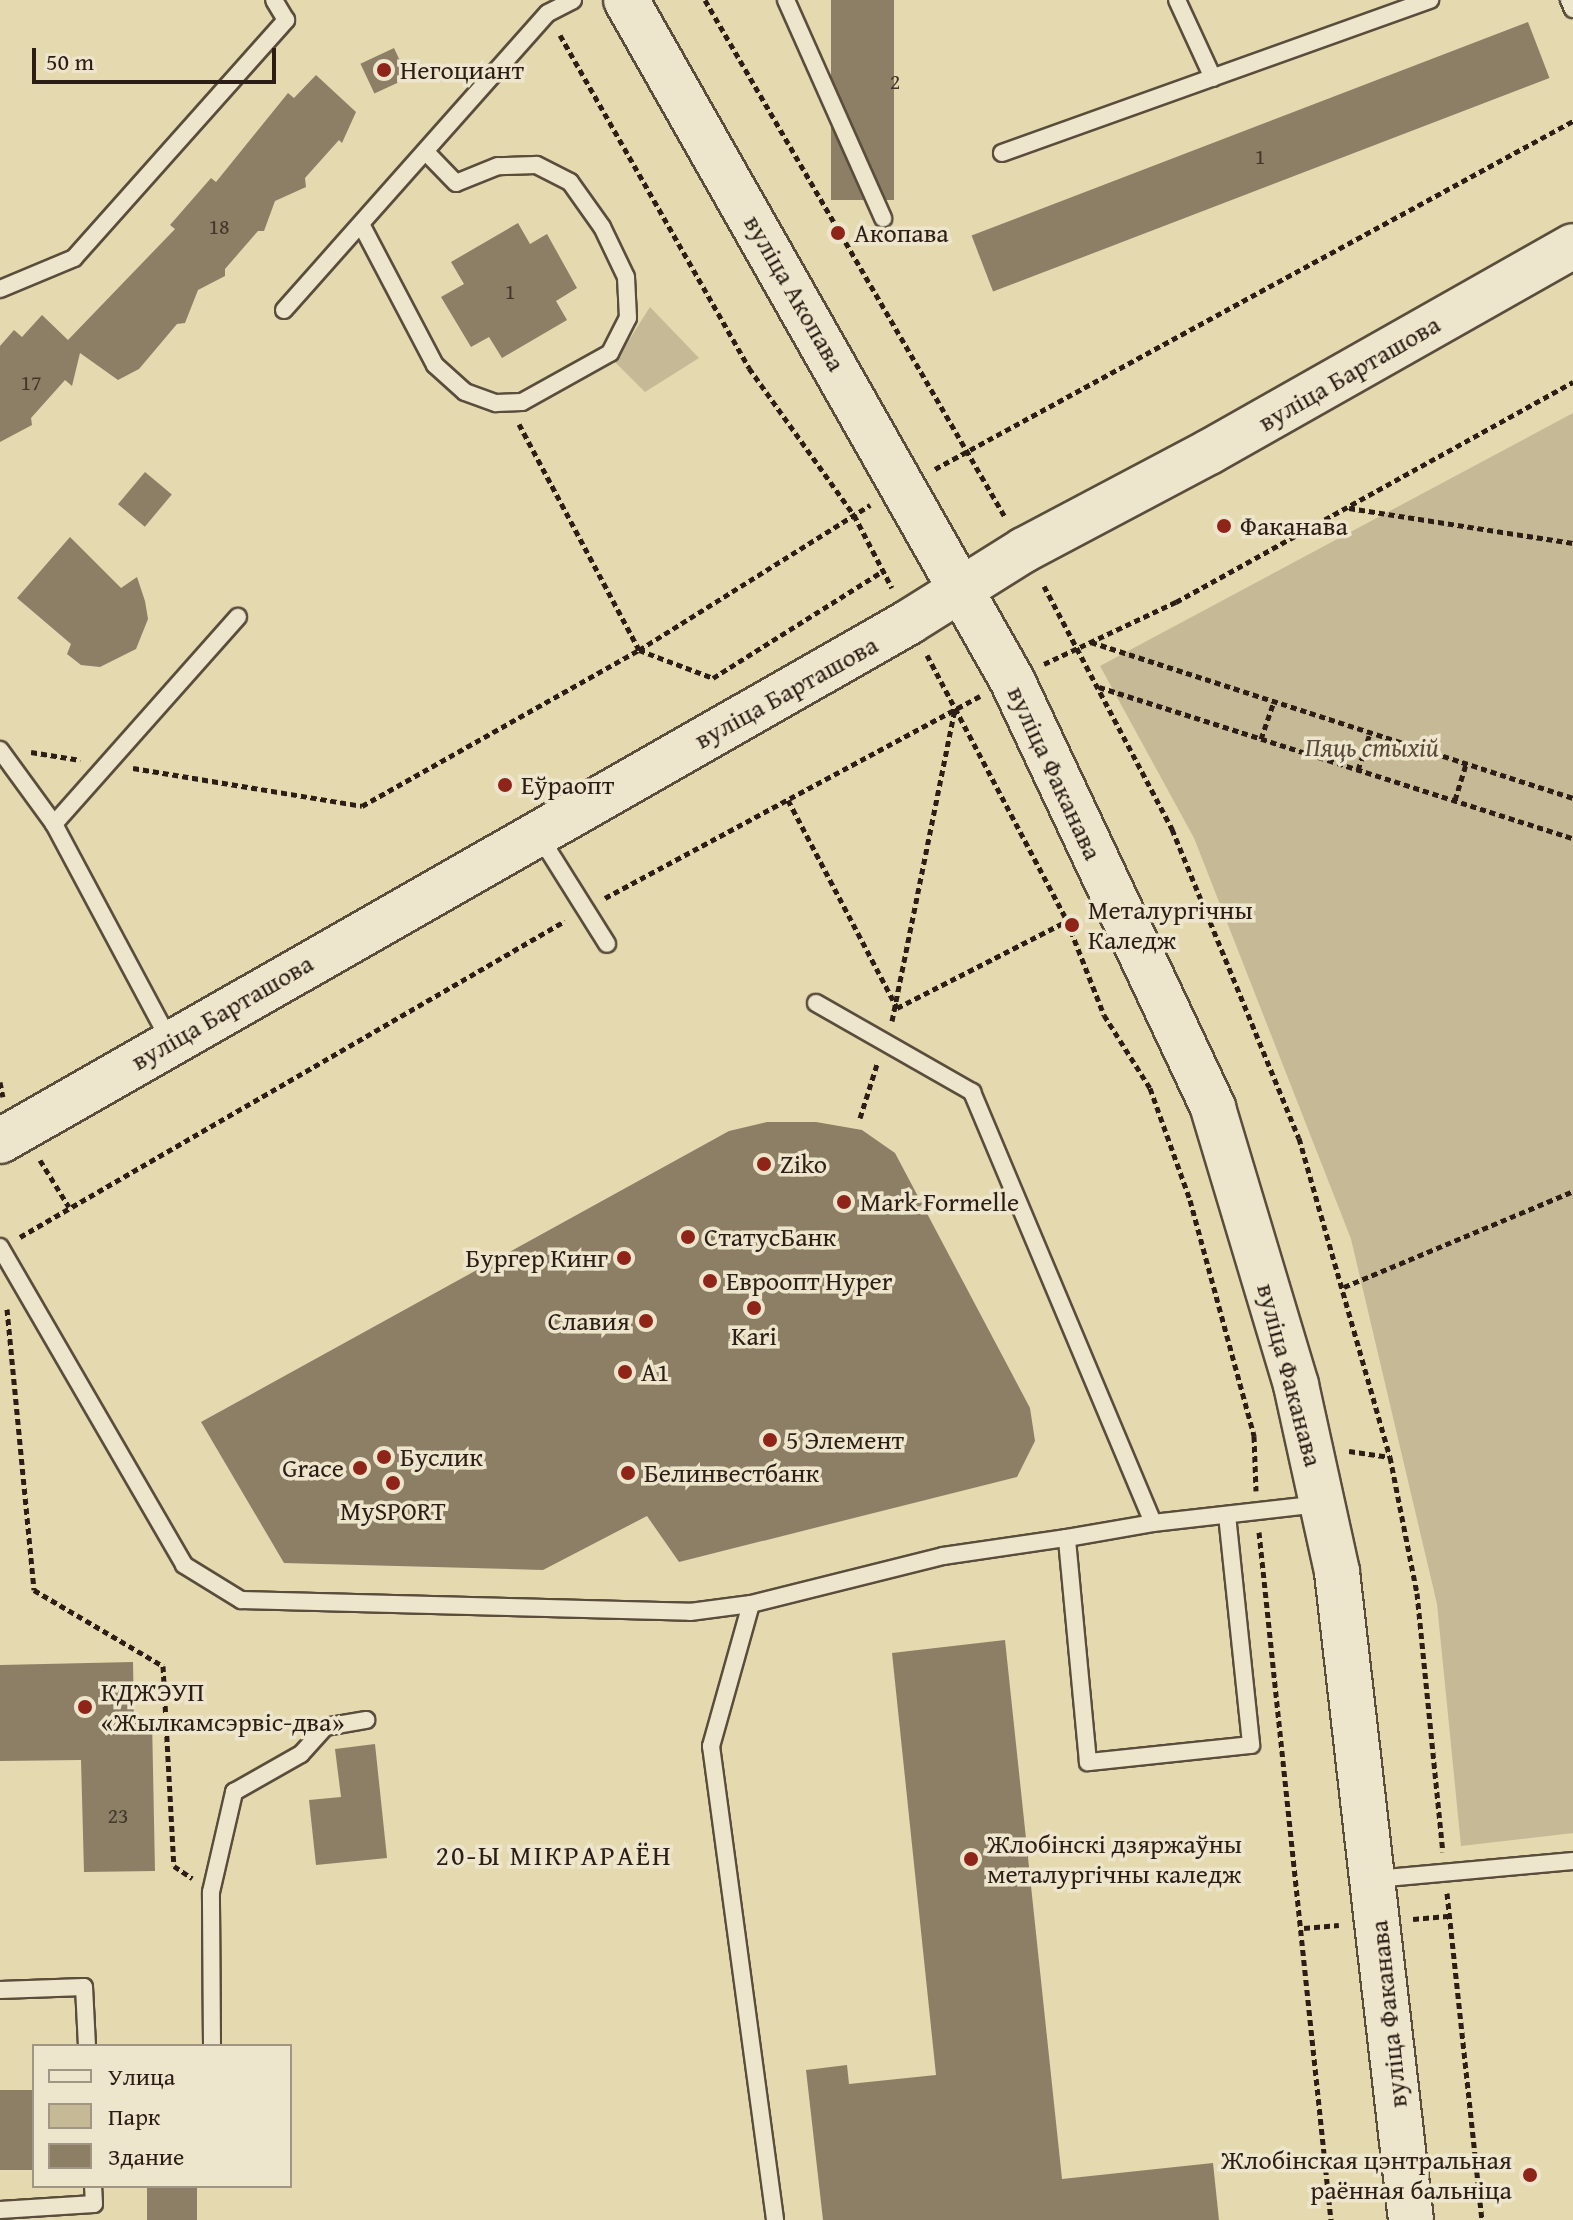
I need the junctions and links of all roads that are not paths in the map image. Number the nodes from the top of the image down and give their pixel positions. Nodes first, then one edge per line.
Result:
1 (274, 0) edge
2 (573, 0) edge
3 (626, 0) edge
4 (786, 0) edge
5 (1177, 0) edge
6 (1430, 0) edge
7 (1569, 0) edge
8 (1573, 9) edge
9 (1213, 78) junction
10 (426, 152) junction
11 (1002, 153) dead end
12 (883, 218) dead end
13 (362, 226) junction
14 (1573, 246) edge
15 (0, 289) edge
16 (284, 310) dead end
17 (960, 590) junction
18 (238, 617) dead end
19 (8, 750) edge
20 (54, 824) junction
21 (537, 832) junction
22 (607, 944) dead end
23 (816, 1003) dead end
24 (170, 1041) junction
25 (2, 1121) edge
26 (1, 1248) edge
27 (1323, 1504) junction
28 (1227, 1515) junction
29 (1153, 1523) junction
30 (1067, 1538) junction
31 (751, 1604) junction
32 (366, 1720) dead end
33 (1573, 1861) edge
34 (1373, 1879) junction
35 (0, 1990) edge
36 (87, 2044) edge
37 (212, 2044) edge
38 (93, 2188) edge
39 (0, 2210) edge
40 (775, 2220) edge
41 (1411, 2220) edge

1 - 15 lane
2 - 10 lane
3 - 17 main road, вуліца Акопава
4 - 12 lane
5 - 9 lane
6 - 9 lane
7 - 8 lane
9 - 11 lane
10 - 13 lane
10 - 13 lane
13 - 16 lane
14 - 17 main road, вуліца Барташова
17 - 21 main road, вуліца Барташова
17 - 27 main road, вуліца Факанава
18 - 20 lane
19 - 20 lane
20 - 24 lane
21 - 22 lane
21 - 24 main road, вуліца Барташова
23 - 29 lane
24 - 25 main road, вуліца Барташова
26 - 31 lane
27 - 28 lane
27 - 34 main road, вуліца Факанава
28 - 29 lane
28 - 30 lane
29 - 30 lane
30 - 31 lane
31 - 40 lane
32 - 37 lane
33 - 34 lane
34 - 41 main road, вуліца Факанава
35 - 36 lane
38 - 39 lane

